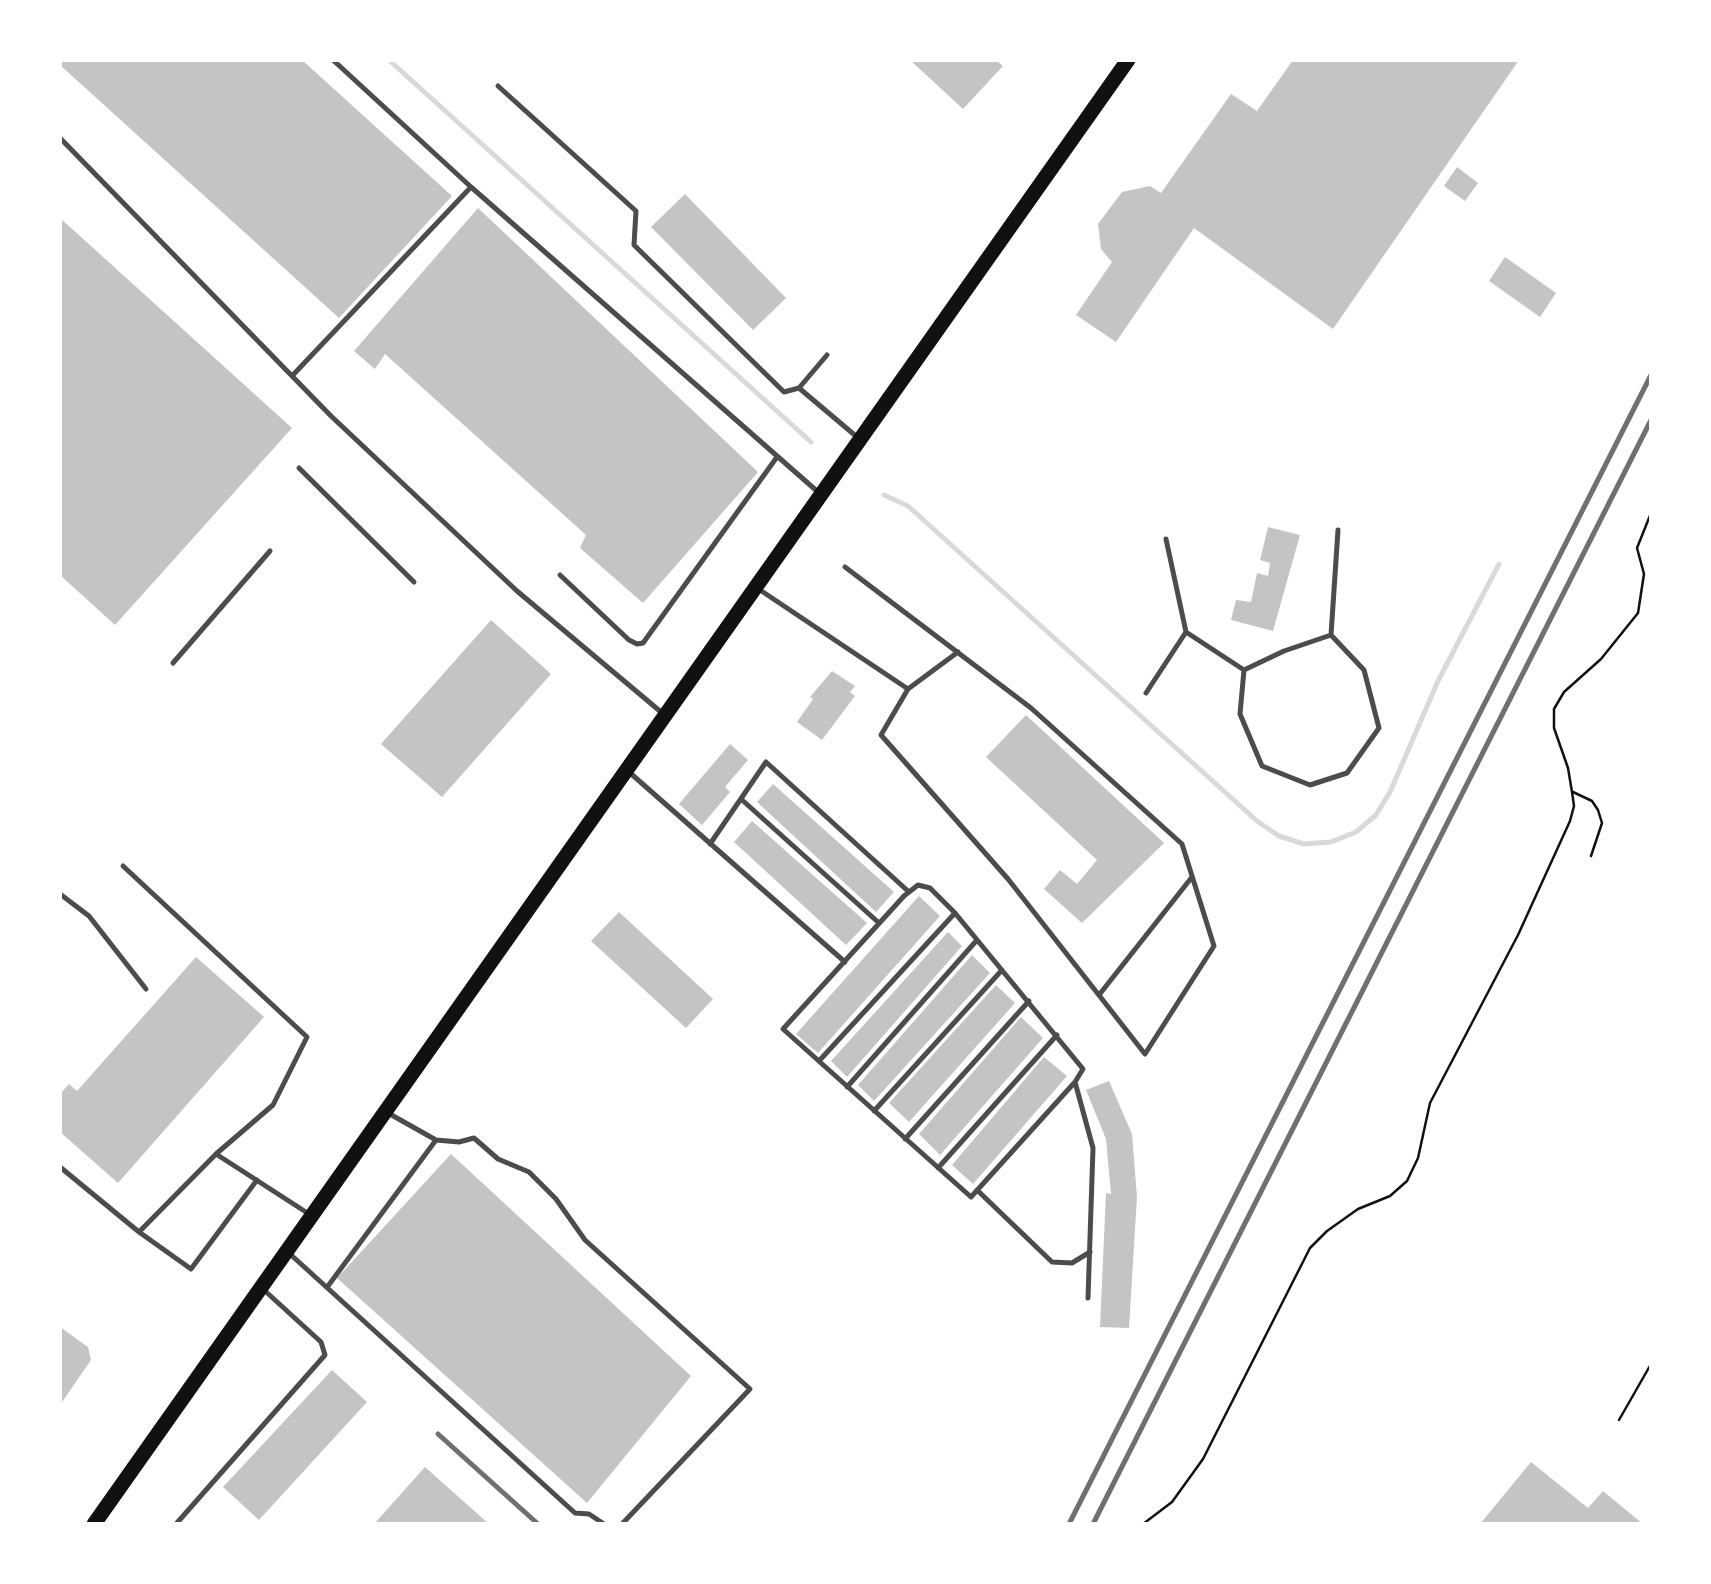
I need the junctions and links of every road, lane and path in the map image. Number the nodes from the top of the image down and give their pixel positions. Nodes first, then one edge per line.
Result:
1 (334, 60) edge
2 (1128, 60) edge
3 (498, 86) dead end
4 (60, 138) edge
5 (471, 187) junction
6 (826, 355) dead end
7 (292, 376) junction
8 (799, 388) junction
9 (860, 439) junction
10 (777, 457) junction
11 (300, 468) dead end
12 (820, 494) junction
13 (1651, 513) edge
14 (1338, 530) dead end
15 (1166, 539) dead end
16 (270, 551) dead end
17 (1651, 566) edge
18 (845, 567) dead end
19 (1644, 574) junction
20 (560, 575) dead end
21 (414, 582) dead end
22 (756, 587) junction
23 (1186, 632) junction
24 (1331, 636) junction
25 (958, 651) junction
26 (173, 663) dead end
27 (1244, 670) junction
28 (908, 689) junction
29 (1146, 692) dead end
30 (665, 716) junction
31 (627, 770) junction
32 (1572, 792) junction
33 (741, 799) junction
34 (710, 844) junction
35 (1592, 856) dead end
36 (123, 866) dead end
37 (1192, 877) junction
38 (909, 892) junction
39 (60, 894) edge
40 (955, 913) junction
41 (879, 924) junction
42 (977, 940) junction
43 (844, 962) junction
44 (1002, 970) junction
45 (146, 989) dead end
46 (1098, 994) junction
47 (1029, 1001) junction
48 (1057, 1035) junction
49 (820, 1062) junction
50 (1074, 1082) junction
51 (847, 1086) junction
52 (386, 1111) junction
53 (874, 1111) junction
54 (905, 1139) junction
55 (436, 1140) junction
56 (216, 1154) junction
57 (60, 1166) edge
58 (938, 1168) junction
59 (258, 1180) junction
60 (977, 1190) junction
61 (312, 1216) junction
62 (140, 1232) junction
63 (287, 1251) junction
64 (1090, 1252) junction
65 (261, 1288) junction
66 (328, 1288) junction
67 (1088, 1298) dead end
68 (1651, 1364) edge
69 (1619, 1420) dead end
70 (99, 1522) edge
71 (176, 1524) edge
72 (604, 1524) edge
73 (622, 1524) edge
74 (1143, 1524) edge

1 - 5 lane
2 - 9 main road
3 - 8 lane
4 - 7 lane
5 - 7 lane
5 - 10 lane
6 - 8 lane
7 - 30 lane
8 - 9 lane
9 - 12 main road
10 - 12 lane
10 - 20 lane
11 - 21 lane
12 - 22 main road
13 - 19 path
14 - 24 lane
15 - 23 lane
16 - 26 lane
17 - 19 path
18 - 25 lane
19 - 32 path
22 - 28 lane
22 - 30 main road
23 - 27 lane
23 - 29 lane
24 - 27 lane
24 - 27 lane
25 - 28 lane
25 - 37 lane
28 - 46 lane
30 - 31 main road
31 - 34 lane
31 - 52 main road
32 - 35 path
32 - 74 path
33 - 34 lane
33 - 38 lane
33 - 41 lane
34 - 43 lane
36 - 56 lane
37 - 46 lane
37 - 46 lane
38 - 40 lane
38 - 41 lane
39 - 45 lane
40 - 42 lane
40 - 49 lane
41 - 43 lane
42 - 44 lane
42 - 51 lane
43 - 49 lane
44 - 47 lane
44 - 53 lane
47 - 48 lane
47 - 54 lane
48 - 50 lane
48 - 58 lane
49 - 51 lane
50 - 60 lane
50 - 64 lane
51 - 53 lane
52 - 55 lane
52 - 61 main road
53 - 54 lane
54 - 58 lane
55 - 66 lane
55 - 73 lane
56 - 59 lane
56 - 62 lane
57 - 62 lane
58 - 60 lane
59 - 61 lane
59 - 62 lane
60 - 64 lane
61 - 63 main road
63 - 65 main road
63 - 66 lane
64 - 67 lane
65 - 70 main road
65 - 71 lane
66 - 72 lane
68 - 69 path

